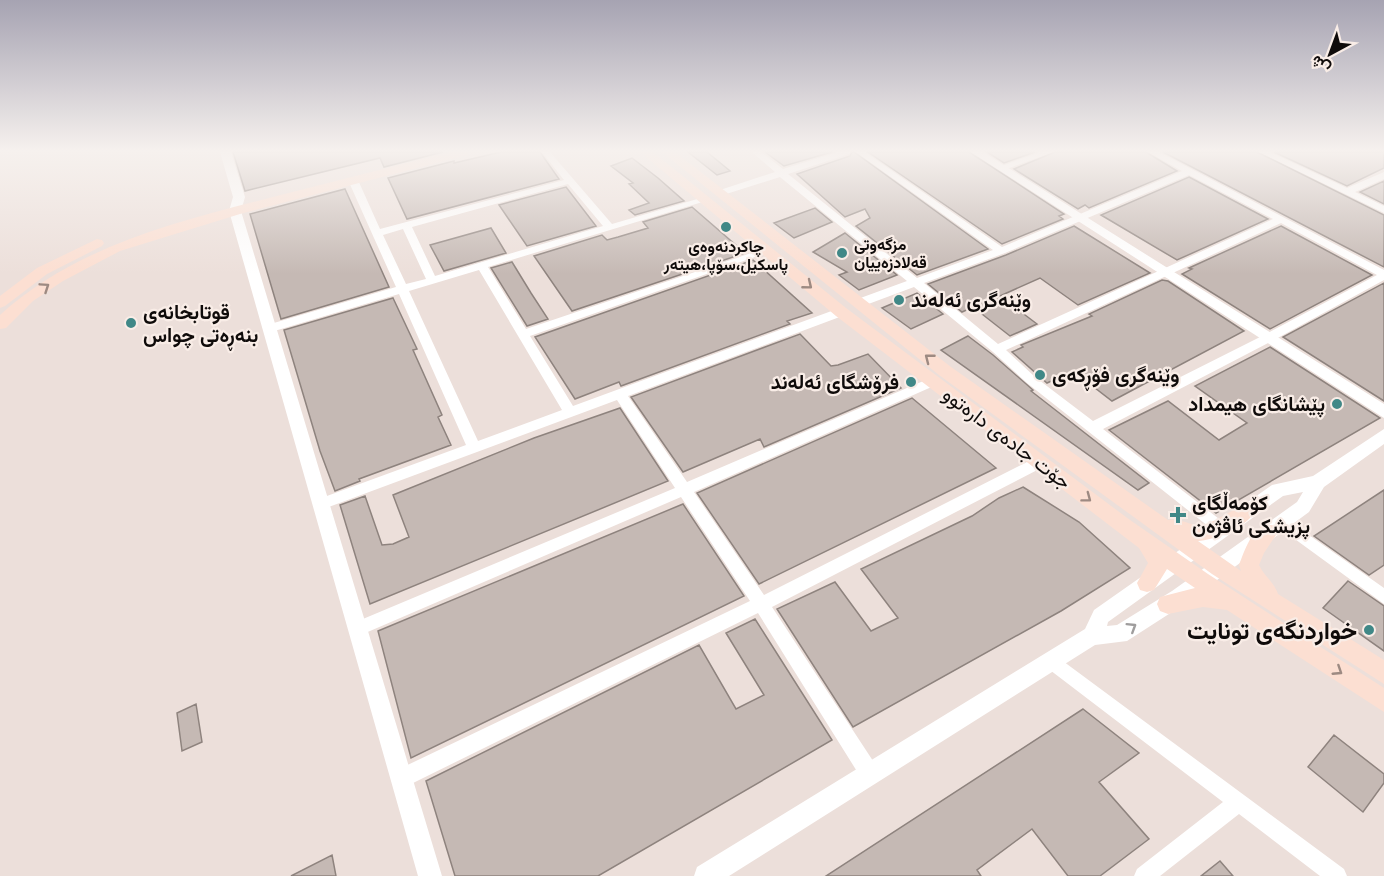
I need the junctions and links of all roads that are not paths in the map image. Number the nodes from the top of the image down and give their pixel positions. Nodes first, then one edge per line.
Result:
1 (234, 193) edge
2 (283, 193) edge
3 (295, 193) edge
4 (359, 193) edge
5 (526, 193) edge
6 (580, 193) edge
7 (695, 193) edge
8 (720, 193) edge
9 (808, 193) edge
10 (918, 193) edge
11 (1040, 193) edge
12 (1138, 193) edge
13 (1232, 193) edge
14 (1349, 193) edge
15 (704, 200) junction
16 (236, 206) junction
17 (1384, 210) edge
18 (1079, 218) junction
19 (1282, 219) junction
20 (406, 225) junction
21 (610, 228) junction
22 (376, 233) junction
23 (767, 251) junction
24 (1000, 251) junction
25 (482, 266) junction
26 (1164, 274) junction
27 (1384, 274) edge
28 (432, 280) junction
29 (915, 284) junction
30 (404, 289) junction
31 (0, 303) edge
32 (859, 303) junction
33 (841, 312) junction
34 (0, 324) edge
35 (271, 328) junction
36 (522, 334) junction
37 (1270, 337) junction
38 (998, 349) junction
39 (932, 382) junction
40 (619, 393) junction
41 (569, 411) junction
42 (1384, 412) edge
43 (1094, 427) junction
44 (1384, 435) edge
45 (474, 447) junction
46 (1040, 462) junction
47 (1318, 482) junction
48 (684, 490) junction
49 (1115, 493) junction
50 (321, 504) junction
51 (1243, 514) junction
52 (1123, 526) junction
53 (1218, 526) junction
54 (1275, 527) junction
55 (1193, 548) junction
56 (1175, 563) junction
57 (1219, 568) junction
58 (1201, 581) junction
59 (1147, 583) junction
60 (1384, 597) edge
61 (761, 604) junction
62 (1168, 604) junction
63 (357, 628) junction
64 (1298, 631) junction
65 (1092, 636) junction
66 (1052, 661) junction
67 (1384, 673) edge
68 (1384, 701) edge
69 (870, 774) junction
70 (402, 778) junction
71 (1239, 802) junction
72 (429, 876) edge
73 (706, 876) edge
74 (1144, 876) edge
75 (1337, 876) edge

1 - 16 street
2 - 16 main road
3 - 16 main road
4 - 22 street
5 - 20 street
6 - 21 street
7 - 15 main road, جۆت جادەی دارەتوو
8 - 32 main road, جۆت جادەی دارەتوو
9 - 29 street
10 - 24 street
11 - 18 street
12 - 18 street
13 - 19 street
14 - 17 street
15 - 21 street
15 - 23 main road, جۆت جادەی دارەتوو
16 - 31 main road
34 -> 16 main road
16 - 35 street
18 - 24 street
18 - 26 street
19 - 26 street
19 - 27 street
20 - 22 street
20 - 28 street
21 - 25 street
22 - 30 street
23 -> 33 main road, جۆت جادەی دارەتوو
23 - 36 street
24 - 29 street
25 - 28 street
25 - 36 street
26 - 37 street
26 - 38 street
27 - 37 street
28 - 30 street
29 - 32 street
29 - 38 street
30 - 35 street
30 - 45 street
49 -> 32 main road, جۆت جادەی دارەتوو
33 - 39 main road, جۆت جادەی دارەتوو
33 - 40 street
35 - 50 street
36 - 41 street
37 - 42 street
37 - 43 street
38 - 43 street
39 - 46 main road, جۆت جادەی دارەتوو
39 - 48 street
40 - 41 street
40 - 48 street
41 - 45 street
43 - 53 street
44 - 47 street
45 - 50 street
46 -> 52 main road, جۆت جادەی دارەتوو
46 - 61 street
47 - 51 street
47 - 54 street
48 - 61 street
48 - 63 street
49 - 53 main road
49 - 55 main road, جۆت جادەی دارەتوو
50 - 63 street
51 - 53 main road
51 - 55 street
52 - 56 main road, جۆت جادەی دارەتوو
52 - 59 main road
54 - 57 street
54 - 60 street
54 - 64 main road
55 - 56 street
55 - 57 main road, جۆت جادەی دارەتوو
56 - 58 main road, جۆت جادەی دارەتوو
56 - 59 street
57 - 58 street
57 - 64 main road, جۆت جادەی دارەتوو
58 - 62 street
58 - 64 main road, جۆت جادەی دارەتوو
59 - 65 street
61 - 69 street
61 - 70 street
62 - 64 main road
65 -> 62 street
63 - 70 street
64 - 67 main road, جۆت جادەی دارەتوو
64 -> 68 main road, جۆت جادەی دارەتوو
65 - 66 street
66 - 69 street
66 - 71 street
69 - 73 street
70 - 72 street
71 - 74 street
71 - 75 street

